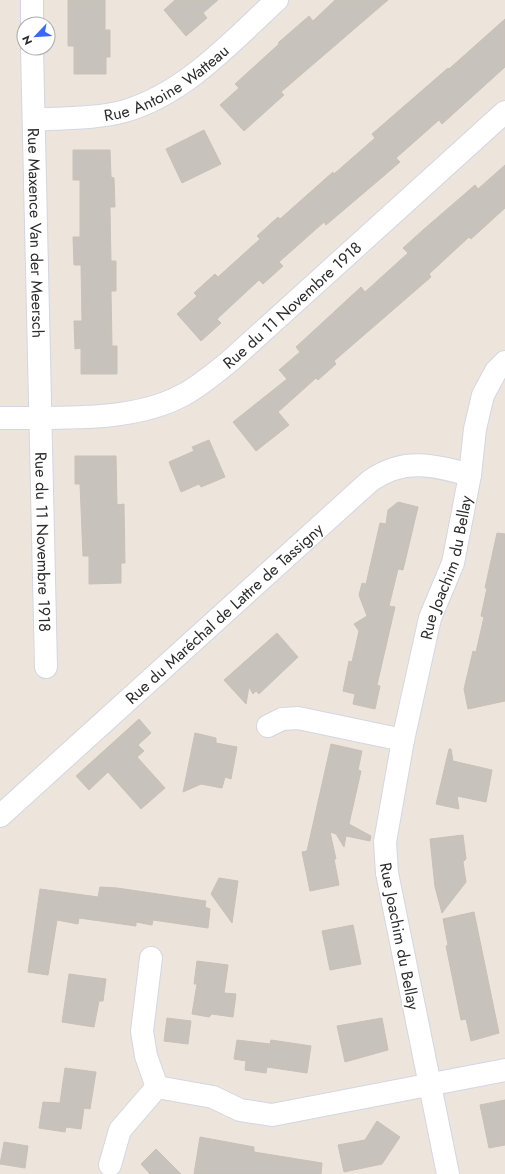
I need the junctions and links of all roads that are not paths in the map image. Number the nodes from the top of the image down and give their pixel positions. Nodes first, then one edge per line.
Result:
1 (32, 0) edge
2 (277, 0) edge
3 (32, 16) edge
4 (32, 56) edge
5 (505, 112) edge
6 (34, 120) junction
7 (505, 362) edge
8 (40, 417) junction
9 (0, 418) edge
10 (470, 475) junction
11 (46, 667) dead end
12 (268, 726) dead end
13 (403, 740) junction
14 (0, 816) edge
15 (151, 958) dead end
16 (505, 1070) edge
17 (430, 1085) junction
18 (157, 1087) junction
19 (110, 1165) dead end
20 (448, 1174) edge

1 - 3 street
2 - 6 street, Rue Antoine Watteau
4 - 6 street, Rue Maxence Van der Meersch
5 - 8 street, Rue du 11 Novembre 1918
6 - 8 street, Rue Maxence Van der Meersch
7 - 10 street, Rue Joachim du Bellay
8 - 9 street, Rue du 11 Novembre 1918
8 - 11 street, Rue du 11 Novembre 1918
10 - 13 street, Rue Joachim du Bellay
10 - 14 street, Rue du Maréchal de Lattre de Tassigny
12 - 13 street
13 - 17 street, Rue Joachim du Bellay
15 - 18 street
16 - 17 street
17 - 18 street
17 - 20 street, Rue Joachim du Bellay
18 - 19 street

